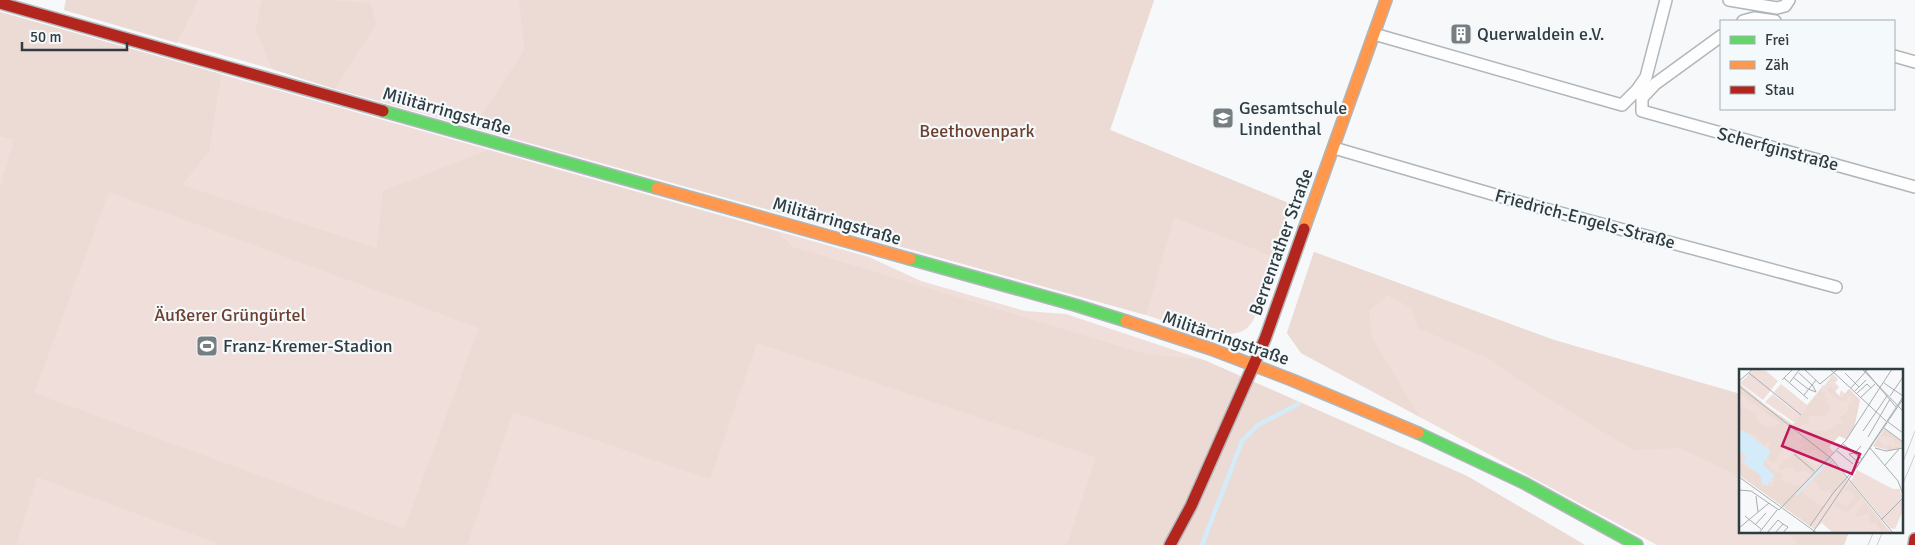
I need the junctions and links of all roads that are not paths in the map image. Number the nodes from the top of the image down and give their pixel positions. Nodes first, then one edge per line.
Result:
1 (1386, 0) edge
2 (1666, 0) edge
3 (1729, 0) edge
4 (0, 3) edge
5 (1787, 3) edge
6 (1747, 20) edge
7 (1771, 20) edge
8 (1374, 34) junction
9 (1720, 37) edge
10 (1895, 56) edge
11 (1915, 62) edge
12 (1334, 148) junction
13 (1915, 187) edge
14 (1836, 287) dead end
15 (1253, 365) junction
16 (1915, 539) edge
17 (1170, 545) edge
18 (1637, 545) edge
19 (1914, 545) edge

1 - 8 main road, Berrenrather Straße
2 - 8 street
3 - 5 street
4 - 15 main road, Militärringstraße
6 - 7 street
8 - 12 main road, Berrenrather Straße
9 - 13 street, Scherfginstraße
10 - 11 street
12 - 14 street, Friedrich-Engels-Straße
12 - 15 main road, Berrenrather Straße
15 - 17 main road, Berrenrather Straße
15 - 18 main road, Militärringstraße
16 - 19 main road

